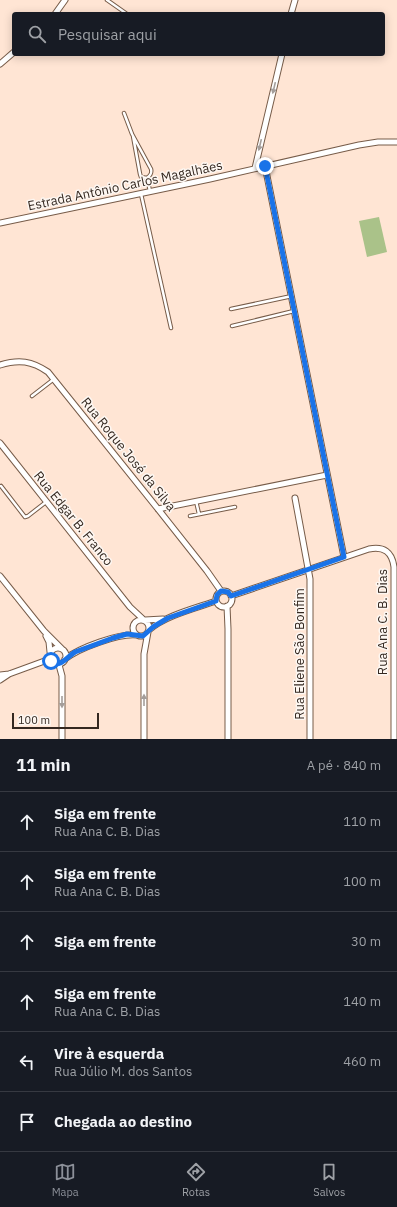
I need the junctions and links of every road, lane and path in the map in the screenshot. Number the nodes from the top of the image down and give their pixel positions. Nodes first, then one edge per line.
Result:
1 (65, 0) edge
2 (107, 0) edge
3 (294, 0) edge
4 (56, 12) edge
5 (124, 12) edge
6 (291, 12) edge
7 (12, 54) edge
8 (282, 56) edge
9 (0, 64) edge
10 (124, 113) dead end
11 (132, 134) junction
12 (396, 142) edge
13 (265, 166) junction
14 (255, 168) junction
15 (147, 178) junction
16 (150, 191) junction
17 (141, 193) junction
18 (0, 223) edge
19 (292, 296) junction
20 (231, 308) dead end
21 (295, 311) junction
22 (232, 326) dead end
23 (171, 328) dead end
24 (0, 364) edge
25 (54, 379) junction
26 (32, 396) dead end
27 (0, 443) edge
28 (327, 475) junction
29 (1, 486) dead end
30 (295, 498) dead end
31 (196, 501) junction
32 (46, 502) junction
33 (234, 507) dead end
34 (158, 509) junction
35 (199, 514) junction
36 (190, 516) dead end
37 (344, 557) junction
38 (309, 569) junction
39 (0, 576) edge
40 (221, 591) junction
41 (231, 596) junction
42 (216, 601) junction
43 (130, 606) junction
44 (227, 606) junction
45 (168, 618) junction
46 (144, 620) junction
47 (133, 624) junction
48 (44, 631) junction
49 (149, 631) junction
50 (137, 635) junction
51 (113, 638) junction
52 (89, 647) junction
53 (62, 649) junction
54 (50, 652) junction
55 (50, 659) junction
56 (65, 659) junction
57 (59, 664) junction
58 (9, 674) junction
59 (0, 675) edge
60 (0, 680) edge
61 (62, 739) edge
62 (144, 739) edge
63 (228, 739) edge
64 (310, 739) edge
65 (394, 739) edge

1 - 4 street
2 - 5 lane
3 - 6 street
7 - 9 street
8 -> 14 street
10 - 11 lane
11 - 15 lane
11 - 15 lane
12 - 13 street, Estrada Antônio Carlos Magalhães
13 - 14 street, Estrada Antônio Carlos Magalhães
13 - 19 street
14 - 16 street, Estrada Antônio Carlos Magalhães
15 - 16 lane
16 - 17 street, Estrada Antônio Carlos Magalhães
17 - 18 street, Estrada Antônio Carlos Magalhães
17 - 23 lane
19 - 20 lane
19 - 21 street
21 - 22 lane
21 - 28 street
24 - 25 street, Rua Roque José da Silva
25 - 26 lane
25 - 34 street, Rua Roque José da Silva
27 - 32 street, Rua Edgar B. Franco
28 - 31 street
28 - 37 street
29 - 32 lane
30 - 38 street, Rua Eliene São Bonfim
31 - 34 street
31 - 35 lane
32 - 43 street, Rua Edgar B. Franco
33 - 35 lane
34 - 40 street, Rua Roque José da Silva
35 - 36 lane
37 - 38 street, Rua Ana C. B. Dias
37 - 65 street, Rua Ana C. B. Dias
38 - 41 street, Rua Ana C. B. Dias
38 - 64 street, Rua Eliene São Bonfim
39 - 48 street
40 - 41 street
40 - 42 street
41 - 44 street
42 - 44 street
42 - 45 street
43 - 46 street, Rua Edgar B. Franco
43 - 47 street, Rua Edgar B. Franco
44 - 63 street
45 - 46 street
45 - 49 street
46 - 47 street
46 - 49 street
47 - 50 street
47 - 51 street
48 - 53 street
48 - 54 street
49 - 50 street
62 -> 49 street
50 - 51 street
51 - 52 street
52 - 53 street
52 - 56 street
53 - 54 street
53 - 56 street
54 - 55 street
55 - 57 street
55 - 58 street
56 - 57 street
57 -> 61 street
58 - 59 street
58 - 60 street

